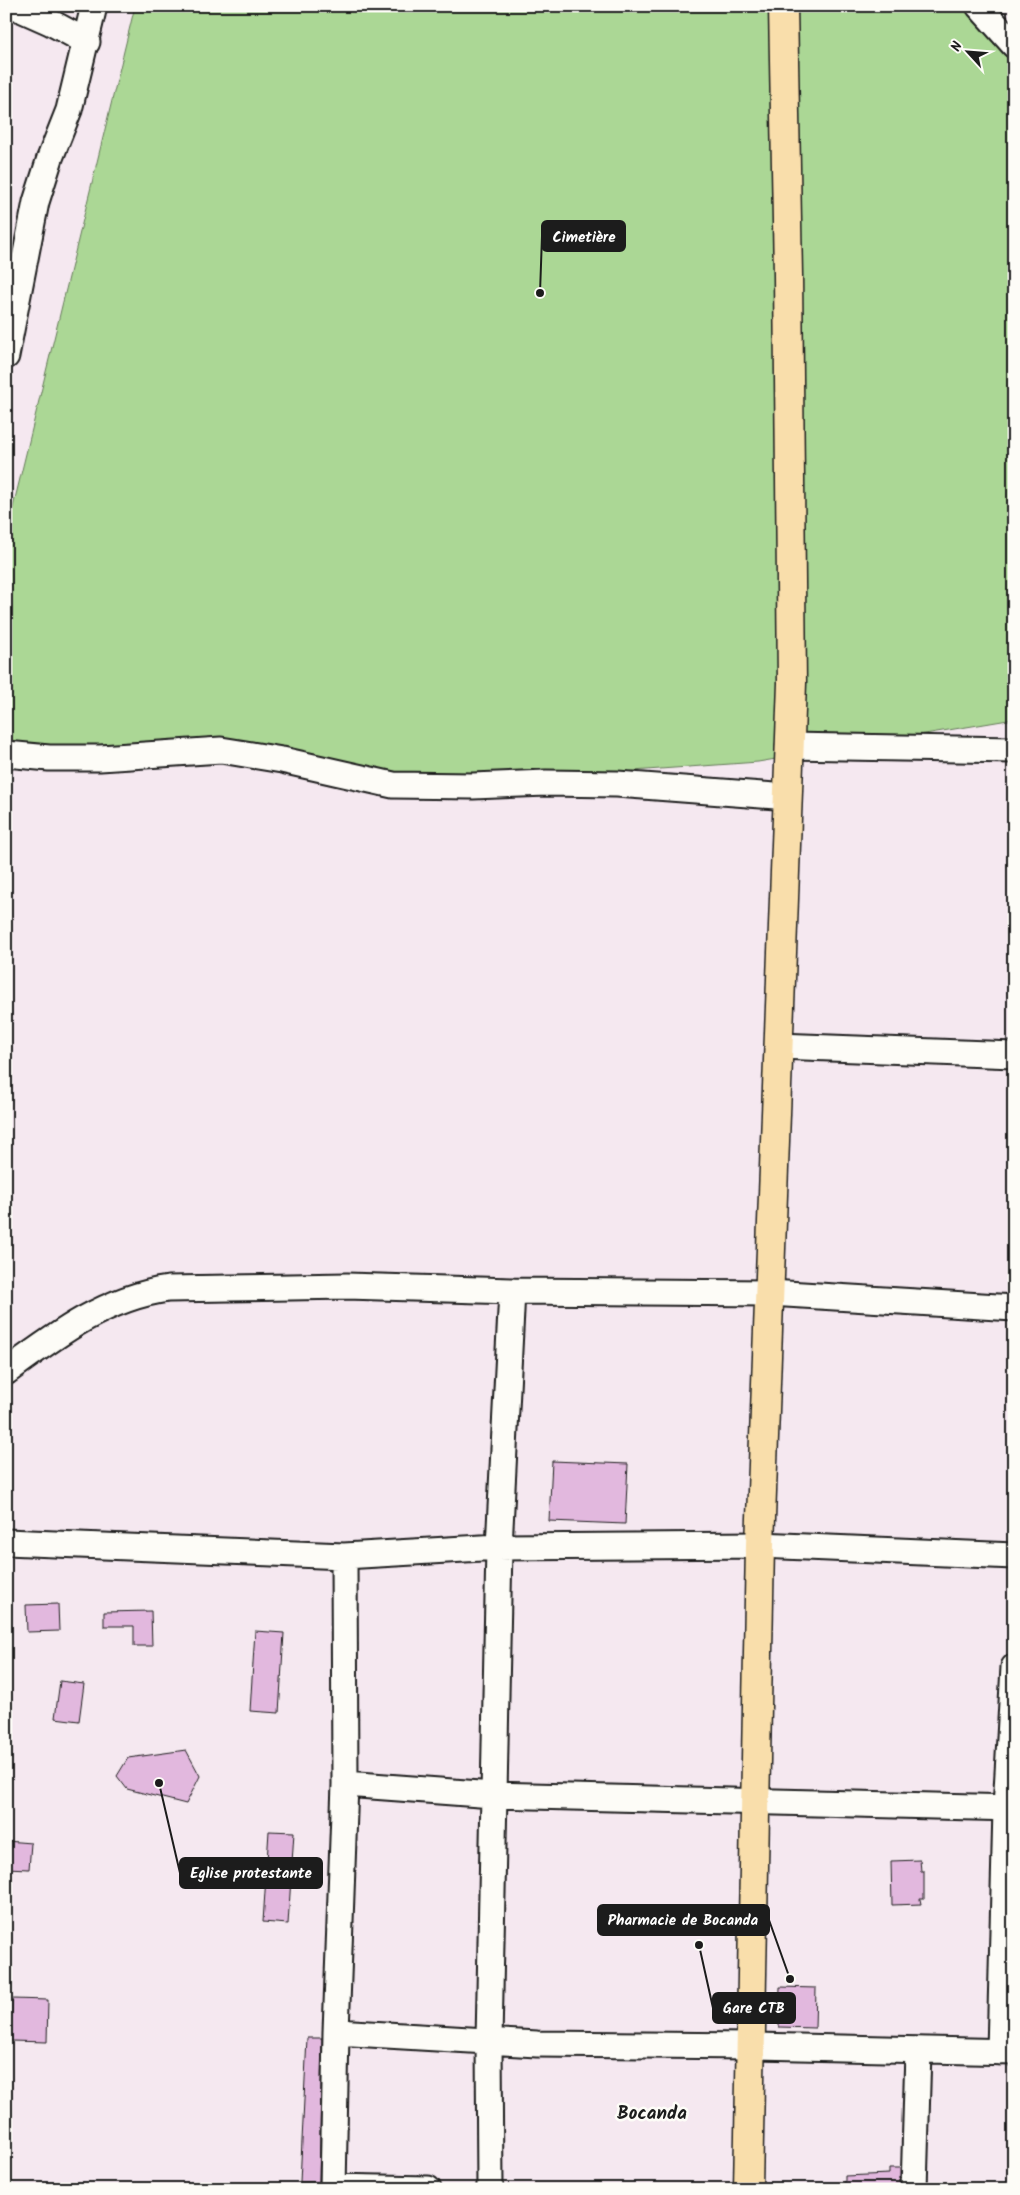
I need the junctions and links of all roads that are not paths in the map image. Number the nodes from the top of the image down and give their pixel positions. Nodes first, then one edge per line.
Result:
1 (14, 6) edge
2 (94, 6) edge
3 (783, 6) edge
4 (979, 6) edge
5 (86, 42) junction
6 (1014, 46) edge
7 (6, 356) edge
8 (789, 746) junction
9 (1014, 750) edge
10 (6, 754) edge
11 (788, 797) junction
12 (778, 1046) junction
13 (1014, 1055) edge
14 (512, 1291) junction
15 (770, 1293) junction
16 (1014, 1308) edge
17 (6, 1372) edge
18 (6, 1542) edge
19 (760, 1545) junction
20 (499, 1547) junction
21 (344, 1556) junction
22 (1014, 1556) edge
23 (1014, 1667) edge
24 (345, 1784) junction
25 (493, 1794) junction
26 (754, 1800) junction
27 (1010, 1808) edge
28 (336, 2032) junction
29 (489, 2041) junction
30 (751, 2046) junction
31 (918, 2051) junction
32 (1007, 2052) edge
33 (333, 2188) edge
34 (428, 2189) edge
35 (490, 2189) edge
36 (748, 2189) edge
37 (914, 2189) edge

1 - 5 street
2 - 5 street
3 - 8 main road
4 - 6 street
5 - 7 street
8 - 9 street
8 - 11 main road
10 - 11 street
11 - 12 main road
12 - 13 street
12 - 15 main road
14 - 15 street
14 - 17 street
14 - 20 street
15 - 16 street
15 - 19 main road
18 - 21 street
19 - 20 street
19 - 22 street
19 - 26 main road
20 - 21 street
20 - 25 street
21 - 24 street
23 - 27 street
24 - 25 street
24 - 28 street
25 - 26 street
25 - 29 street
26 - 27 street
26 - 30 main road
27 - 32 street
28 - 29 street
28 - 33 street
29 - 30 street
29 - 35 street
30 - 31 street
30 - 36 main road
31 - 32 street
31 - 37 street
33 - 34 street

